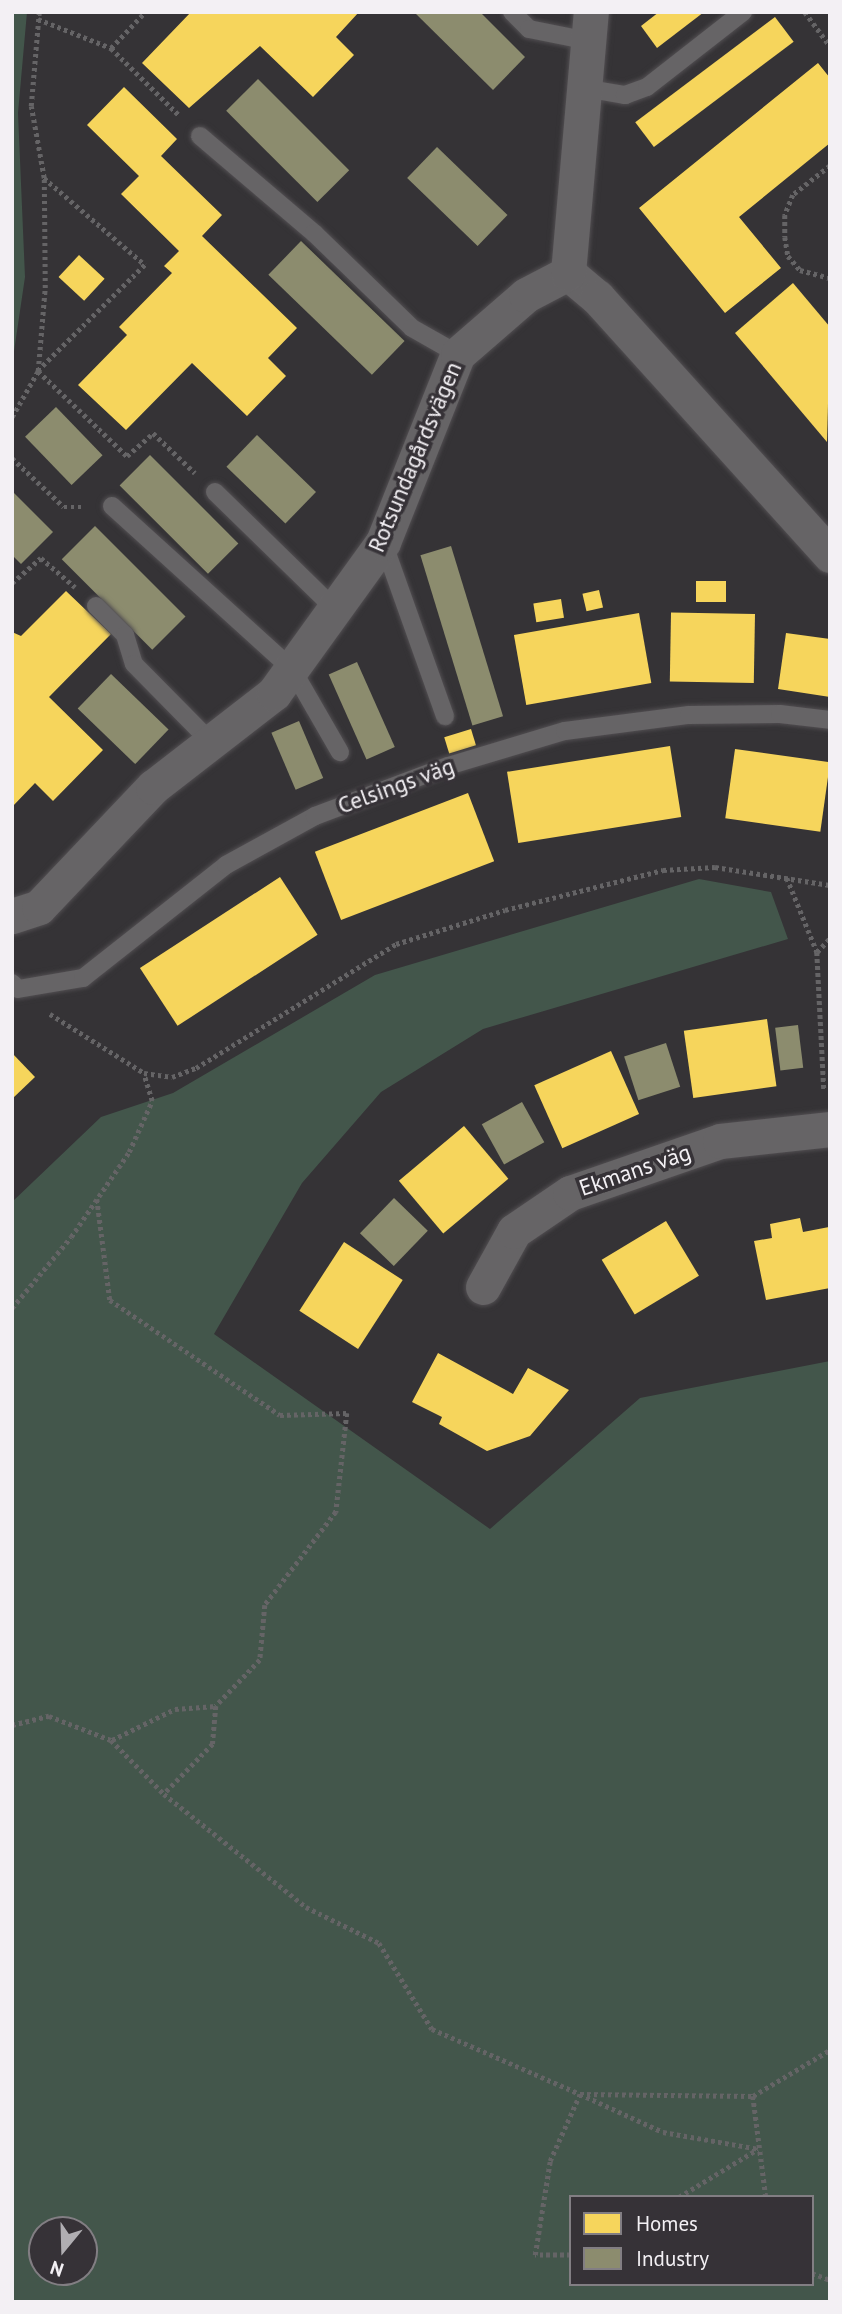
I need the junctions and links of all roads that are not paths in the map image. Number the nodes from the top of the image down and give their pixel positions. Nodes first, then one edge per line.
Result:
1 (512, 12) edge
2 (743, 12) edge
3 (590, 27) edge
4 (584, 88) junction
5 (200, 136) road end
6 (568, 273) junction
7 (458, 354) junction
8 (215, 492) road end
9 (112, 506) road end
10 (383, 542) junction
11 (830, 555) edge
12 (96, 606) road end
13 (335, 609) junction
14 (292, 669) junction
15 (445, 716) dead end
16 (830, 720) edge
17 (211, 742) junction
18 (340, 752) dead end
19 (26, 911) edge
20 (15, 986) edge
21 (828, 1129) edge
22 (483, 1287) dead end

1 - 3 lane
2 - 4 lane
3 - 4 street
4 - 6 street
5 - 7 lane
6 - 7 street, Rotsundagårdsvägen
6 - 11 street
7 - 10 street, Rotsundagårdsvägen
8 - 13 lane
9 - 14 lane
10 - 13 street, Rotsundagårdsvägen
10 - 15 lane
12 - 17 lane
13 - 14 street, Rotsundagårdsvägen
14 - 17 street, Rotsundagårdsvägen
14 - 18 lane
16 - 20 lane, Celsings väg
17 - 19 street, Rotsundagårdsvägen
21 - 22 street, Ekmans väg

